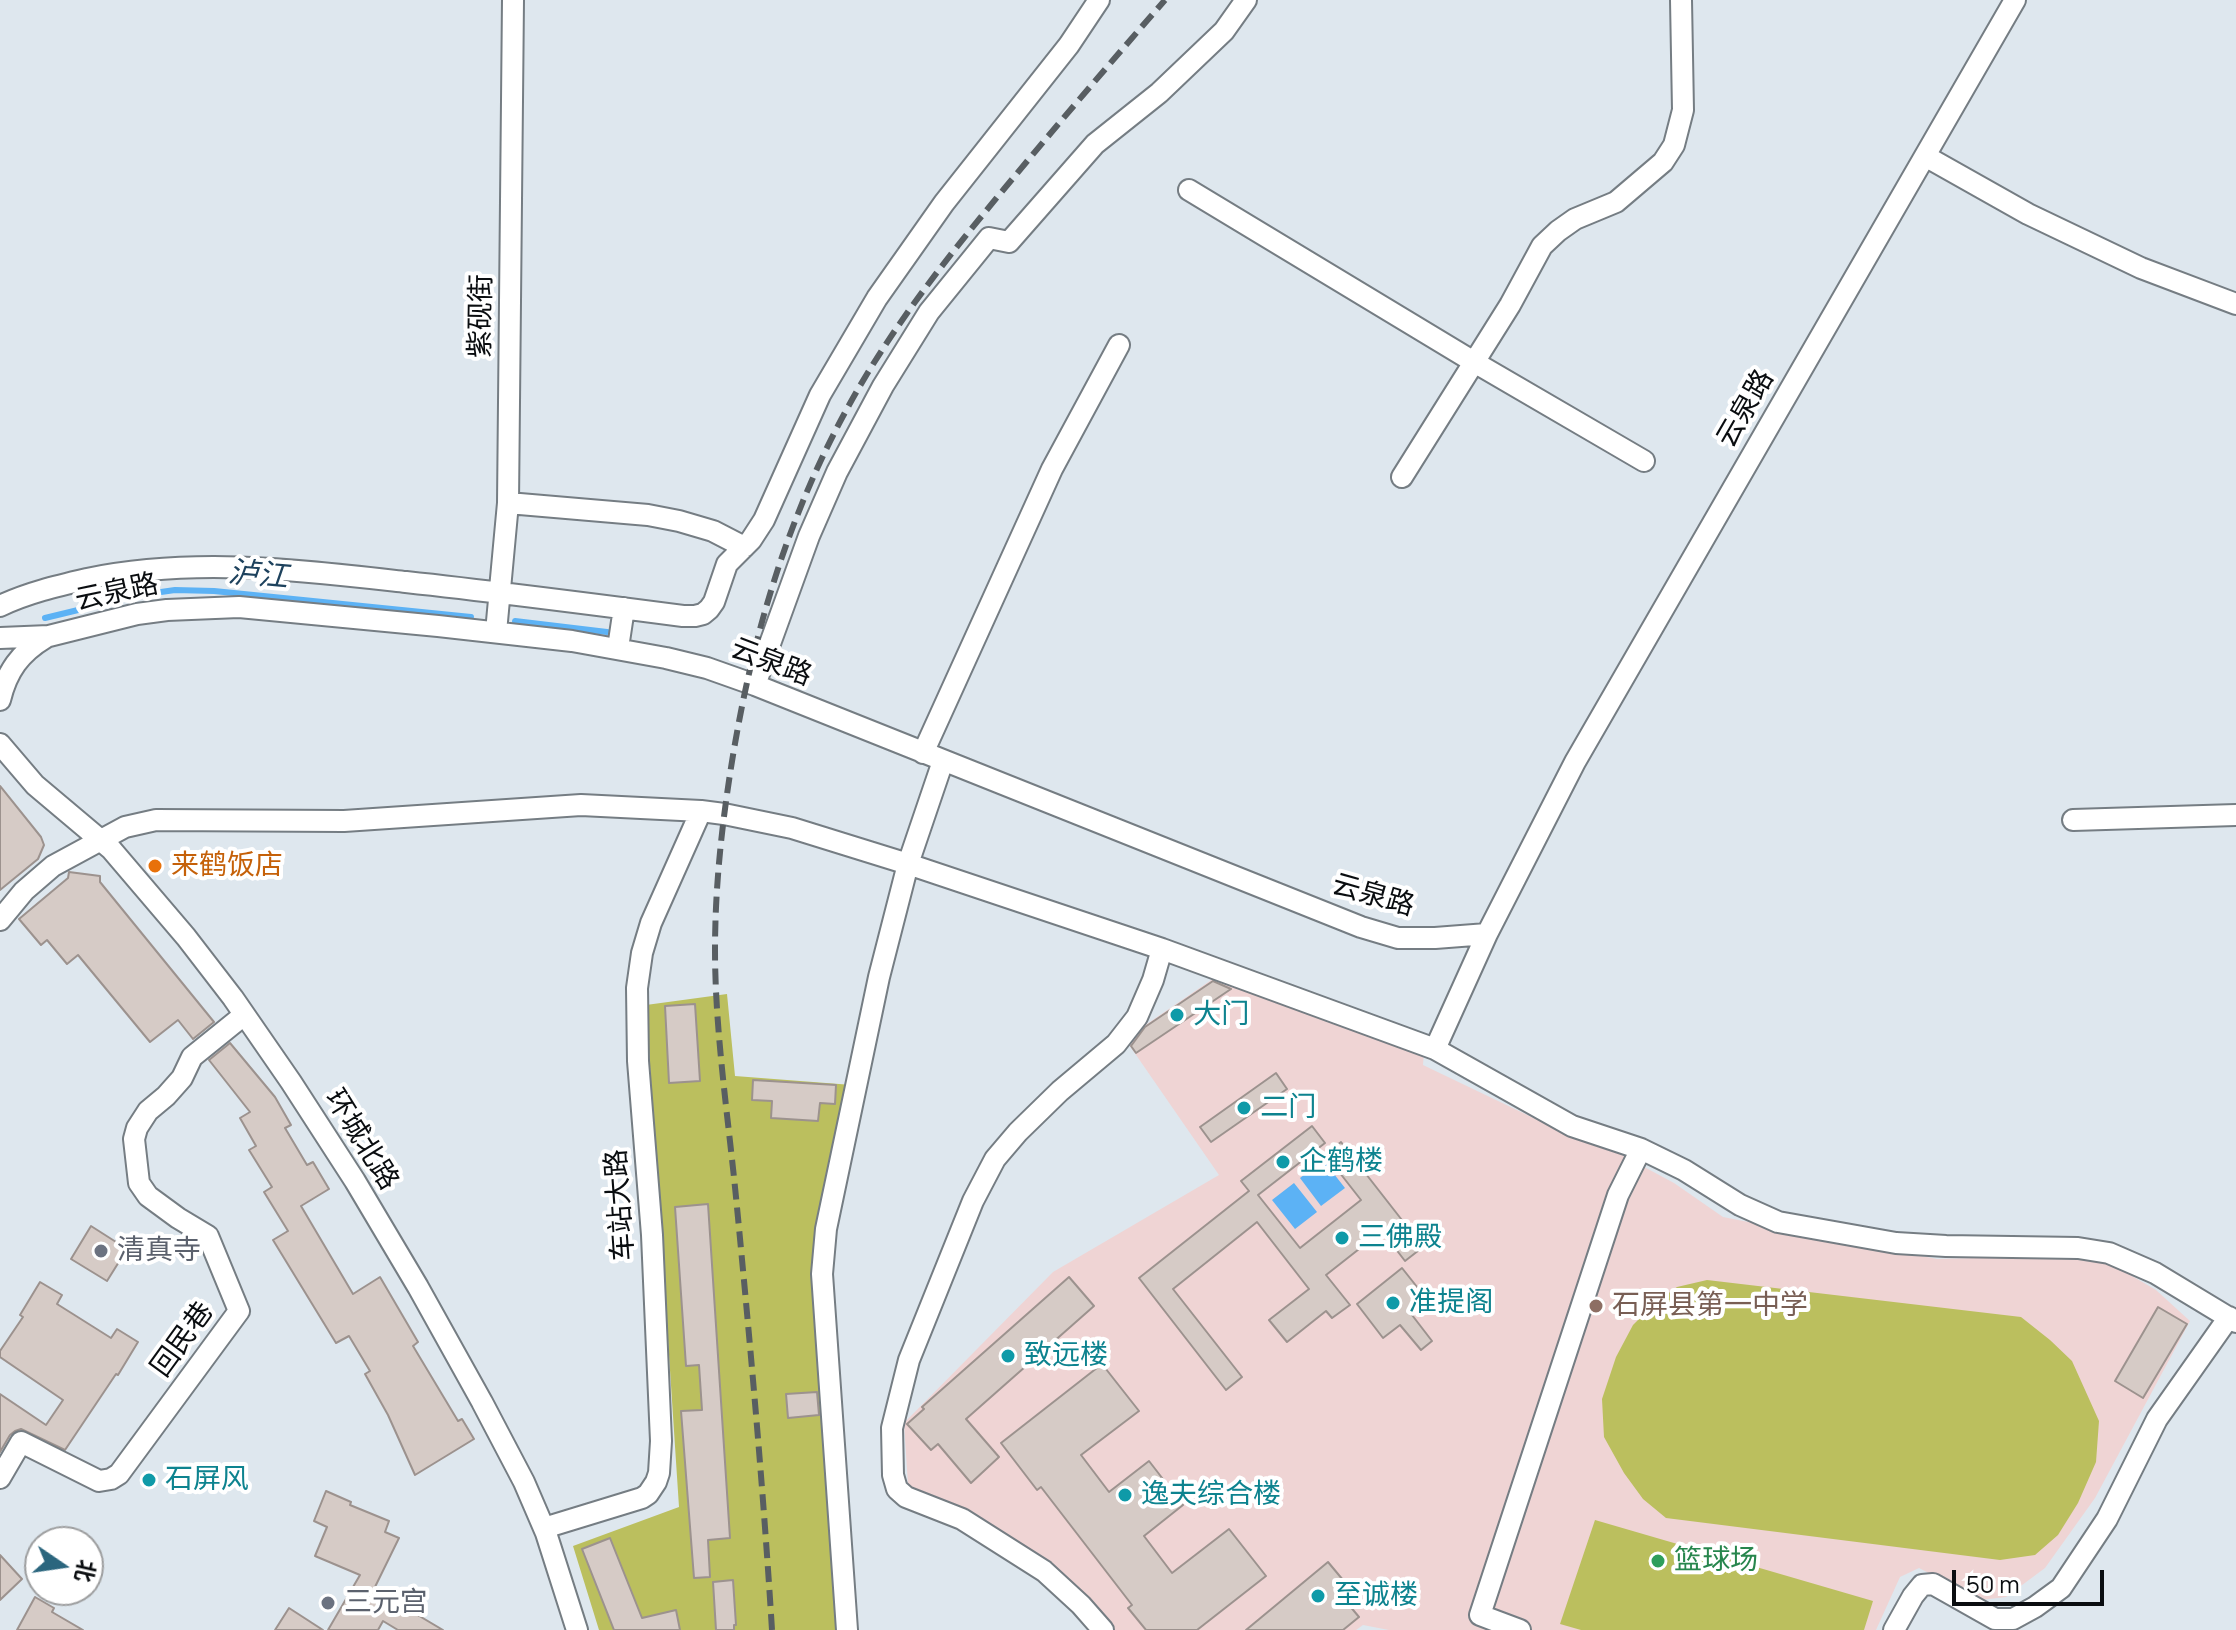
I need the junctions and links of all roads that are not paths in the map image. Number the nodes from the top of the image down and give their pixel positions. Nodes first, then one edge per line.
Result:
1 (513, 0) edge
2 (1099, 0) edge
3 (1246, 0) edge
4 (1681, 0) edge
5 (2015, 0) edge
6 (1925, 156) junction
7 (1189, 190) dead end
8 (2236, 304) edge
9 (1119, 345) dead end
10 (1474, 362) junction
11 (1644, 461) dead end
12 (1402, 477) dead end
13 (508, 503) junction
14 (744, 547) junction
15 (500, 592) junction
16 (0, 606) edge
17 (624, 608) junction
18 (496, 632) junction
19 (49, 636) junction
20 (0, 638) edge
21 (618, 648) junction
22 (755, 685) junction
23 (0, 700) edge
24 (0, 744) edge
25 (923, 753) junction
26 (943, 761) junction
27 (701, 811) junction
28 (2236, 815) edge
29 (2073, 820) dead end
30 (101, 839) junction
31 (908, 864) junction
32 (0, 920) edge
33 (1487, 934) junction
34 (1162, 949) junction
35 (244, 1015) junction
36 (1435, 1049) junction
37 (1641, 1149) junction
38 (2233, 1320) edge
39 (0, 1478) edge
40 (544, 1528) junction
41 (577, 1630) edge
42 (847, 1630) edge
43 (1103, 1630) edge
44 (1520, 1630) edge
45 (1894, 1630) edge

1 - 13 street, 紫砚街
2 - 14 street
3 - 22 street
4 - 10 street
5 - 6 street, 云泉路
6 - 8 street
6 - 33 street, 云泉路
7 - 10 street
9 - 25 street
10 - 11 street
10 - 12 street
13 - 14 street
13 - 15 street, 紫砚街
14 - 17 street
15 - 16 street
15 - 17 street
15 - 18 street, 紫砚街
17 - 21 street
18 - 19 street, 云泉路
18 - 21 street, 云泉路
19 - 20 street, 云泉路
19 - 23 street
21 - 22 street, 云泉路
22 - 25 street, 云泉路
24 - 30 street, 环城北路
25 - 26 street, 云泉路
26 - 31 street
26 - 33 street, 云泉路
27 - 30 street
27 - 31 street
27 - 40 street, 车站大路
28 - 29 street
30 - 32 street
30 - 35 street, 环城北路
31 - 34 street
31 - 42 street
33 - 36 street, 云泉路
34 - 36 street
34 - 43 street
35 - 39 street, 回民巷
35 - 40 street, 环城北路
36 - 37 street
37 - 38 street
37 - 44 street
38 - 45 street
40 - 41 street, 环城北路

